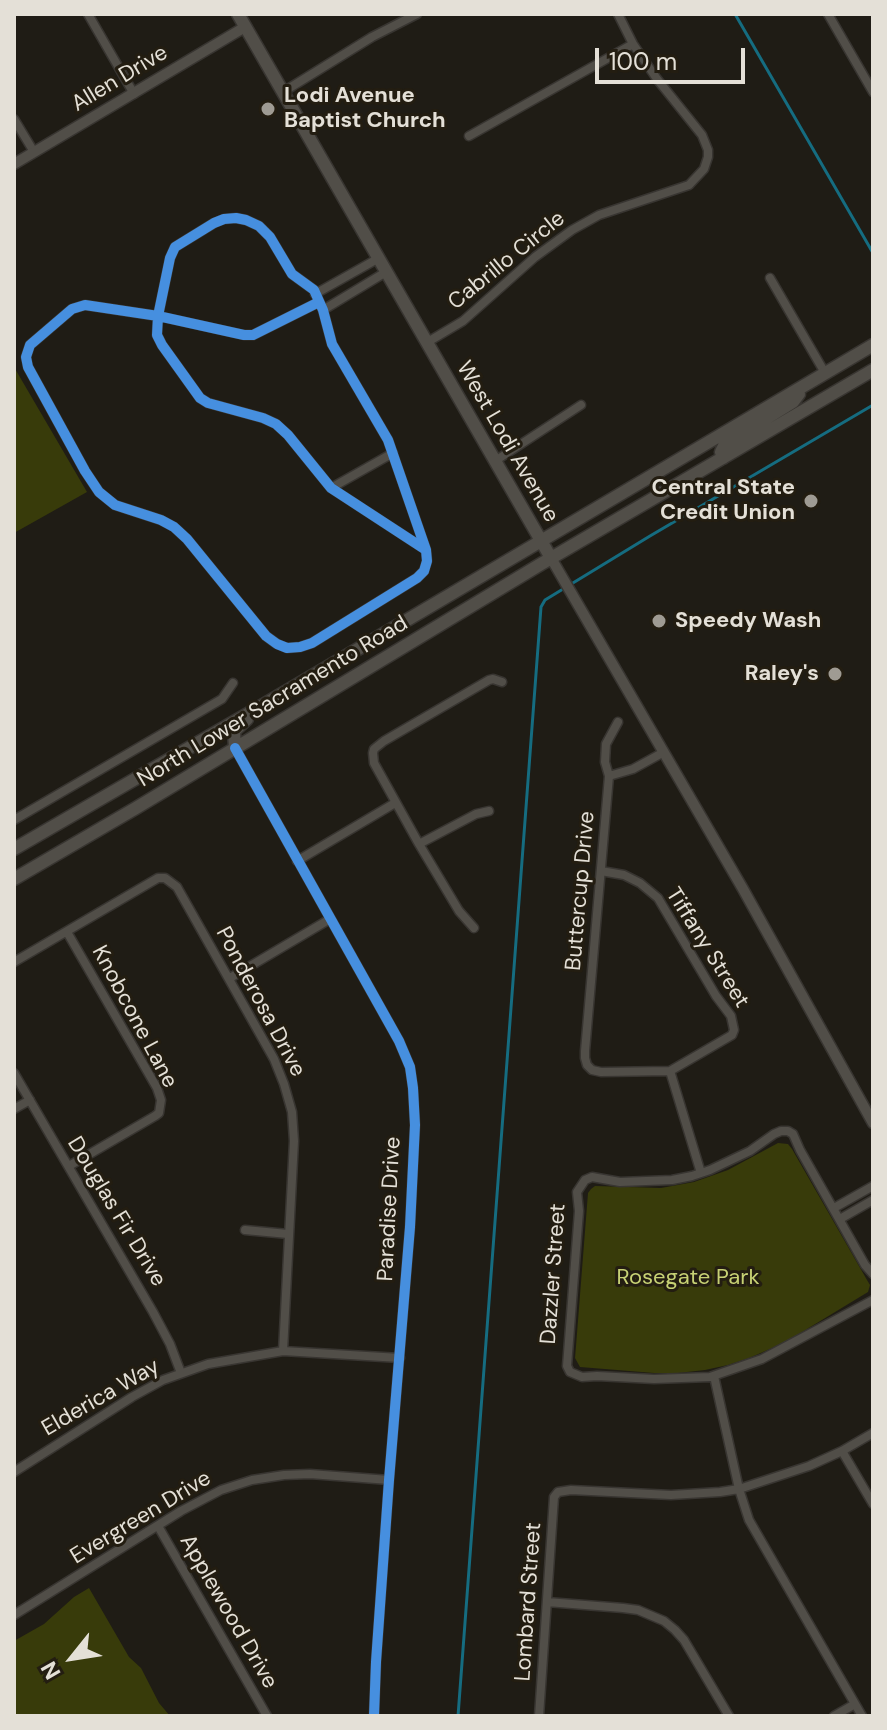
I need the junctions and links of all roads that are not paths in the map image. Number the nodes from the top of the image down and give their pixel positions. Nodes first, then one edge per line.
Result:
1 (88, 14) edge
2 (238, 14) edge
3 (417, 14) edge
4 (618, 14) edge
5 (828, 14) edge
6 (245, 27) junction
7 (633, 44) junction
8 (283, 92) junction
9 (873, 92) edge
10 (134, 94) junction
11 (14, 119) edge
12 (469, 136) dead end
13 (34, 152) junction
14 (14, 164) edge
15 (379, 258) junction
16 (386, 272) junction
17 (770, 278) dead end
18 (319, 302) junction
19 (158, 316) junction
20 (426, 343) junction
21 (873, 345) edge
22 (873, 370) edge
23 (825, 373) junction
24 (801, 387) junction
25 (581, 405) dead end
26 (393, 453) junction
27 (723, 458) junction
28 (495, 461) junction
29 (331, 488) junction
30 (541, 541) junction
31 (426, 550) junction
32 (551, 558) junction
33 (502, 682) dead end
34 (233, 683) dead end
35 (258, 708) junction
36 (618, 722) dead end
37 (235, 748) junction
38 (664, 752) junction
39 (609, 776) junction
40 (395, 803) junction
41 (489, 811) dead end
42 (14, 820) edge
43 (419, 844) junction
44 (14, 849) edge
45 (297, 861) junction
46 (601, 871) junction
47 (14, 879) edge
48 (330, 919) junction
49 (474, 928) dead end
50 (67, 932) junction
51 (14, 962) edge
52 (230, 978) junction
53 (670, 1071) junction
54 (14, 1073) edge
55 (30, 1100) junction
56 (14, 1109) edge
57 (873, 1123) edge
58 (69, 1166) junction
59 (701, 1173) junction
60 (873, 1186) edge
61 (873, 1200) edge
62 (834, 1208) junction
63 (840, 1219) junction
64 (245, 1230) dead end
65 (288, 1234) junction
66 (873, 1274) edge
67 (873, 1300) edge
68 (283, 1351) junction
69 (400, 1358) junction
70 (181, 1373) junction
71 (714, 1376) junction
72 (873, 1433) edge
73 (842, 1451) junction
74 (14, 1472) edge
75 (389, 1480) junction
76 (739, 1489) junction
77 (873, 1504) edge
78 (158, 1526) junction
79 (547, 1602) junction
80 (14, 1615) edge
81 (855, 1704) junction
82 (267, 1716) edge
83 (374, 1716) edge
84 (539, 1716) edge
85 (729, 1716) edge
86 (834, 1716) edge
87 (862, 1716) edge

1 - 10 street
2 - 6 main road, West Lodi Avenue
3 - 8 street
4 - 7 street, Cabrillo Circle
5 - 9 street
6 - 8 main road, West Lodi Avenue
6 - 10 street, Allen Drive
7 - 12 street
7 - 20 street, Cabrillo Circle
8 - 15 main road, West Lodi Avenue
10 - 13 street, Allen Drive
11 - 13 street
13 - 14 street, Allen Drive
15 - 16 main road, West Lodi Avenue
15 - 18 street
16 - 18 street
16 - 20 main road, West Lodi Avenue
17 - 23 street
18 - 19 street
18 - 19 street
18 - 26 street
19 - 29 street
19 - 31 street
20 - 28 main road, West Lodi Avenue
21 - 23 main road
22 - 27 main road, North Lower Sacramento Road
23 - 24 main road
24 - 27 main road
24 - 30 main road, North Lower Sacramento Road
25 - 28 street
26 - 29 street
26 - 31 street
27 - 32 main road, North Lower Sacramento Road
28 - 30 main road, West Lodi Avenue
29 - 31 street
30 - 32 main road, West Lodi Avenue
30 - 35 main road, North Lower Sacramento Road
32 - 37 main road, North Lower Sacramento Road
32 - 38 street, West Lodi Avenue
33 - 40 street
34 - 42 street
35 - 37 main road
35 - 44 main road, North Lower Sacramento Road
36 - 39 street, Buttercup Drive
37 - 45 street, Paradise Drive
37 - 47 main road, North Lower Sacramento Road
38 - 39 street
38 - 57 street, West Lodi Avenue
39 - 46 street, Buttercup Drive
40 - 43 street
40 - 45 street
41 - 43 street
43 - 49 street
45 - 48 street, Paradise Drive
46 - 53 street, Buttercup Drive
46 - 53 street, Tiffany Street
48 - 52 street
48 - 69 street, Paradise Drive
50 - 51 street
50 - 52 street, Ponderosa Drive
50 - 58 street, Knobcone Lane
52 - 65 street, Ponderosa Drive
53 - 59 street
54 - 55 street, Douglas Fir Drive
55 - 56 street
55 - 58 street, Douglas Fir Drive
58 - 70 street, Douglas Fir Drive
59 - 62 street
59 - 71 street, Dazzler Street
60 - 62 street
61 - 63 street
62 - 63 street
63 - 66 street
64 - 65 street
65 - 68 street, Ponderosa Drive
67 - 71 street
68 - 69 street, Elderica Way
68 - 70 street, Elderica Way
69 - 75 street, Paradise Drive
70 - 74 street, Elderica Way
71 - 76 street
72 - 73 street
73 - 76 street
73 - 77 street
75 - 78 street, Evergreen Drive
75 - 83 street, Paradise Drive
76 - 79 street, Lombard Street
76 - 81 street
78 - 80 street, Evergreen Drive
78 - 82 street, Applewood Drive
79 - 84 street, Lombard Street
79 - 85 street
81 - 86 street
81 - 87 street

